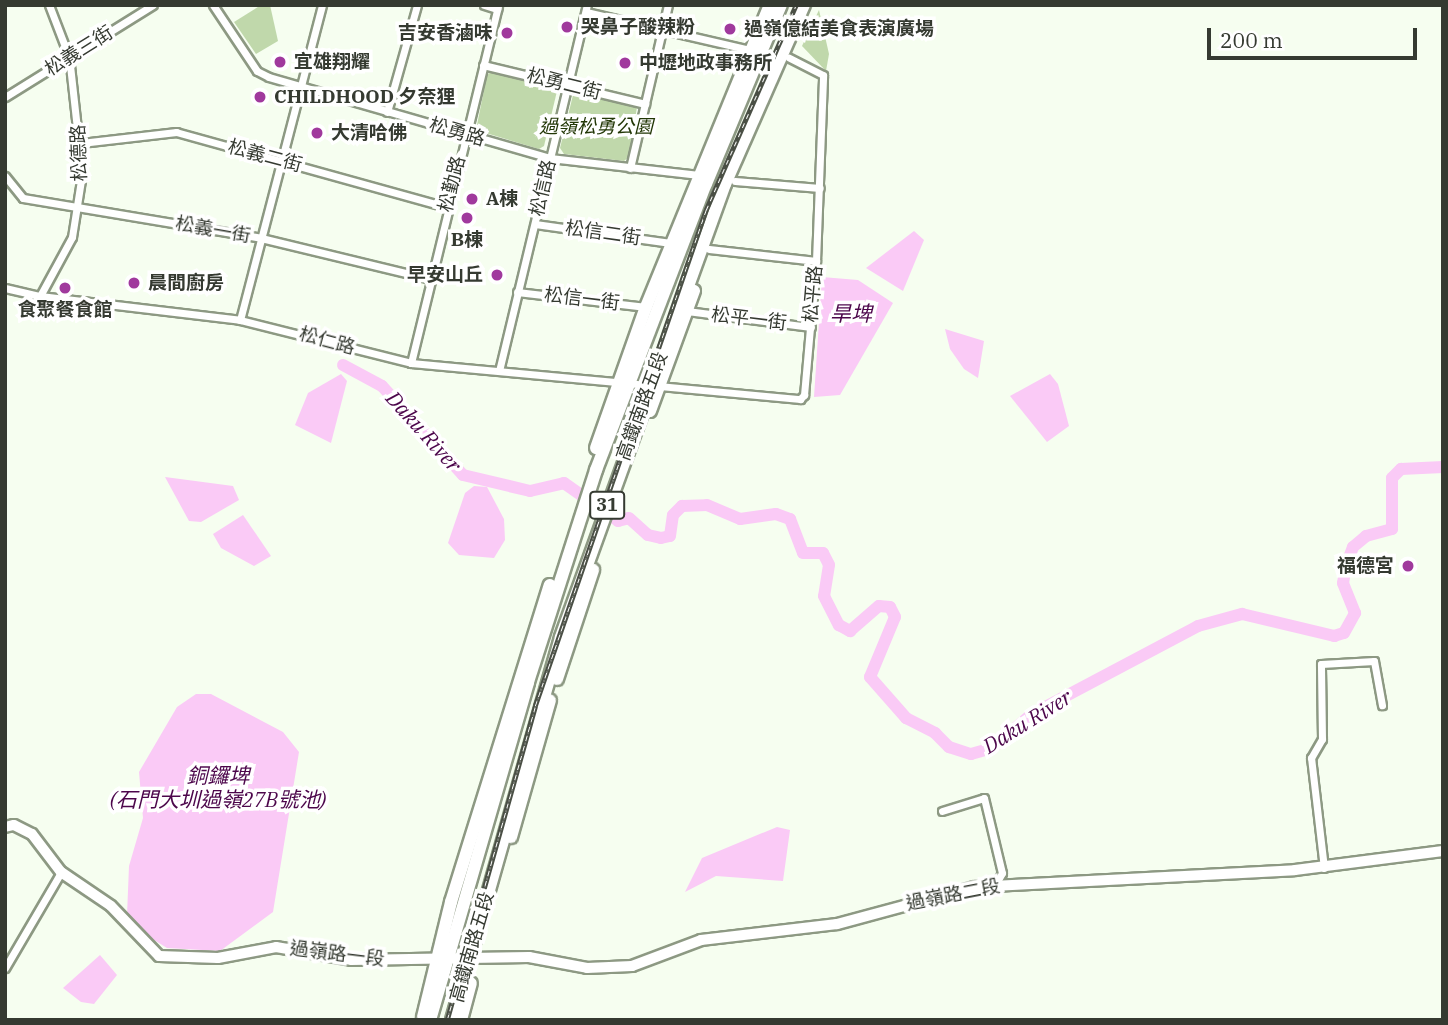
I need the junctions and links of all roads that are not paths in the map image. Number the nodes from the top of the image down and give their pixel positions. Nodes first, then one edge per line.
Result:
1 (61, 5) edge
2 (153, 5) edge
3 (214, 5) edge
4 (322, 5) edge
5 (416, 5) edge
6 (484, 5) edge
7 (668, 5) edge
8 (770, 5) edge
9 (781, 5) edge
10 (804, 5) edge
11 (813, 5) edge
12 (498, 7) edge
13 (51, 8) edge
14 (586, 9) edge
15 (663, 32) junction
16 (750, 50) junction
17 (69, 57) junction
18 (789, 58) junction
19 (483, 65) junction
20 (568, 85) junction
21 (302, 87) junction
22 (5, 97) edge
23 (645, 104) junction
24 (387, 112) junction
25 (464, 135) junction
26 (81, 143) junction
27 (550, 158) junction
28 (281, 160) junction
29 (630, 168) junction
30 (699, 175) junction
31 (5, 176) edge
32 (736, 181) junction
33 (820, 188) junction
34 (447, 207) junction
35 (78, 208) junction
36 (535, 224) junction
37 (261, 238) junction
38 (671, 243) junction
39 (709, 249) junction
40 (816, 261) junction
41 (431, 279) junction
42 (5, 288) edge
43 (517, 292) junction
44 (40, 296) junction
45 (646, 307) junction
46 (687, 311) junction
47 (240, 320) junction
48 (811, 327) junction
49 (411, 363) junction
50 (499, 370) junction
51 (622, 384) junction
52 (654, 387) junction
53 (561, 637) junction
54 (531, 643) junction
55 (556, 680) junction
56 (528, 682) junction
57 (1382, 705) dead end
58 (522, 797) junction
59 (943, 811) dead end
60 (5, 827) edge
61 (503, 833) junction
62 (1443, 851) edge
63 (1324, 868) junction
64 (61, 872) junction
65 (995, 885) junction
66 (474, 956) junction
67 (442, 958) junction
68 (5, 968) edge
69 (422, 1020) edge
70 (430, 1020) edge
71 (452, 1020) edge
72 (461, 1020) edge

1 - 13 street
2 - 17 street, 松義三街
3 - 21 street, 松勇路
4 - 21 street
5 - 24 street
6 - 12 street
7 - 15 street
8 - 16 main road, 高鐵南路五段 / 31
9 - 51 main road, 高鐵南路五段 / 31
10 - 52 main road, 高鐵南路五段 / 31
11 - 18 main road, 高鐵南路五段 / 31
12 - 19 street, 松勤路
13 - 17 street, 松德路
14 - 15 street
14 - 20 street, 松信路
15 - 16 street
15 - 23 street
16 - 30 main road, 高鐵南路五段 / 31
17 - 22 street, 松義三街
17 - 26 street, 松德路
18 - 32 main road, 高鐵南路五段 / 31
18 - 33 street, 松平路
19 - 20 street, 松勇二街
19 - 25 street, 松勤路
20 - 23 street, 松勇二街
20 - 27 street, 松信路
21 - 24 street, 松勇路
21 - 28 street
23 - 29 street
24 - 25 street, 松勇路
25 - 27 street, 松勇路
25 - 34 street, 松勤路
26 - 28 street, 松義二街
26 - 35 street, 松德路
27 - 29 street, 松勇路
27 - 36 street, 松信路
28 - 34 street, 松義二街
28 - 37 street
29 - 30 street, 松勇路
30 - 38 main road, 高鐵南路五段 / 31
31 - 35 street, 松義一街
32 - 33 street
32 - 39 main road, 高鐵南路五段 / 31
33 - 40 street, 松平路
34 - 41 street, 松勤路
35 - 37 street, 松義一街
35 - 44 street, 松德路
36 - 38 street, 松信二街
36 - 43 street, 松信路
37 - 41 street, 松義一街
37 - 47 street
38 - 45 main road, 高鐵南路五段 / 31
39 - 40 street
39 - 46 main road, 高鐵南路五段 / 31
40 - 48 street, 松平路
41 - 49 street, 松勤路
42 - 44 street, 松仁路
43 - 45 street, 松信一街
43 - 50 street, 松信路
44 - 47 street, 松仁路
45 - 51 main road, 高鐵南路五段 / 31
46 - 48 street, 松平一街
46 - 52 main road, 高鐵南路五段 / 31
47 - 49 street, 松仁路
48 - 52 street, 松平路
49 - 50 street, 松仁路
50 - 51 street, 松仁路
51 - 52 street, 松仁路
51 - 54 main road, 高鐵南路五段 / 31
51 - 56 main road, 高鐵南路五段 / 31
52 - 53 main road, 高鐵南路五段 / 31
52 - 55 main road, 高鐵南路五段 / 31
53 - 55 main road
53 - 61 main road, 高鐵南路五段 / 31
54 - 56 main road
54 - 67 main road, 高鐵南路五段 / 31
55 - 58 main road, 高鐵南路五段 / 31
56 - 67 main road, 高鐵南路五段 / 31
57 - 63 street
58 - 61 main road
58 - 66 main road, 高鐵南路五段 / 31
59 - 65 street
60 - 64 street, 過嶺路一段
61 - 66 main road, 高鐵南路五段 / 31
62 - 63 street, 過嶺路二段
63 - 65 street, 過嶺路二段
64 - 67 street, 過嶺路一段
64 - 68 street
65 - 66 street, 過嶺路二段
66 - 67 street, 過嶺路一段
66 - 71 main road, 高鐵南路五段 / 31
66 - 72 main road, 高鐵南路五段 / 31
67 - 69 main road, 高鐵南路五段 / 31
67 - 70 main road, 高鐵南路五段 / 31

